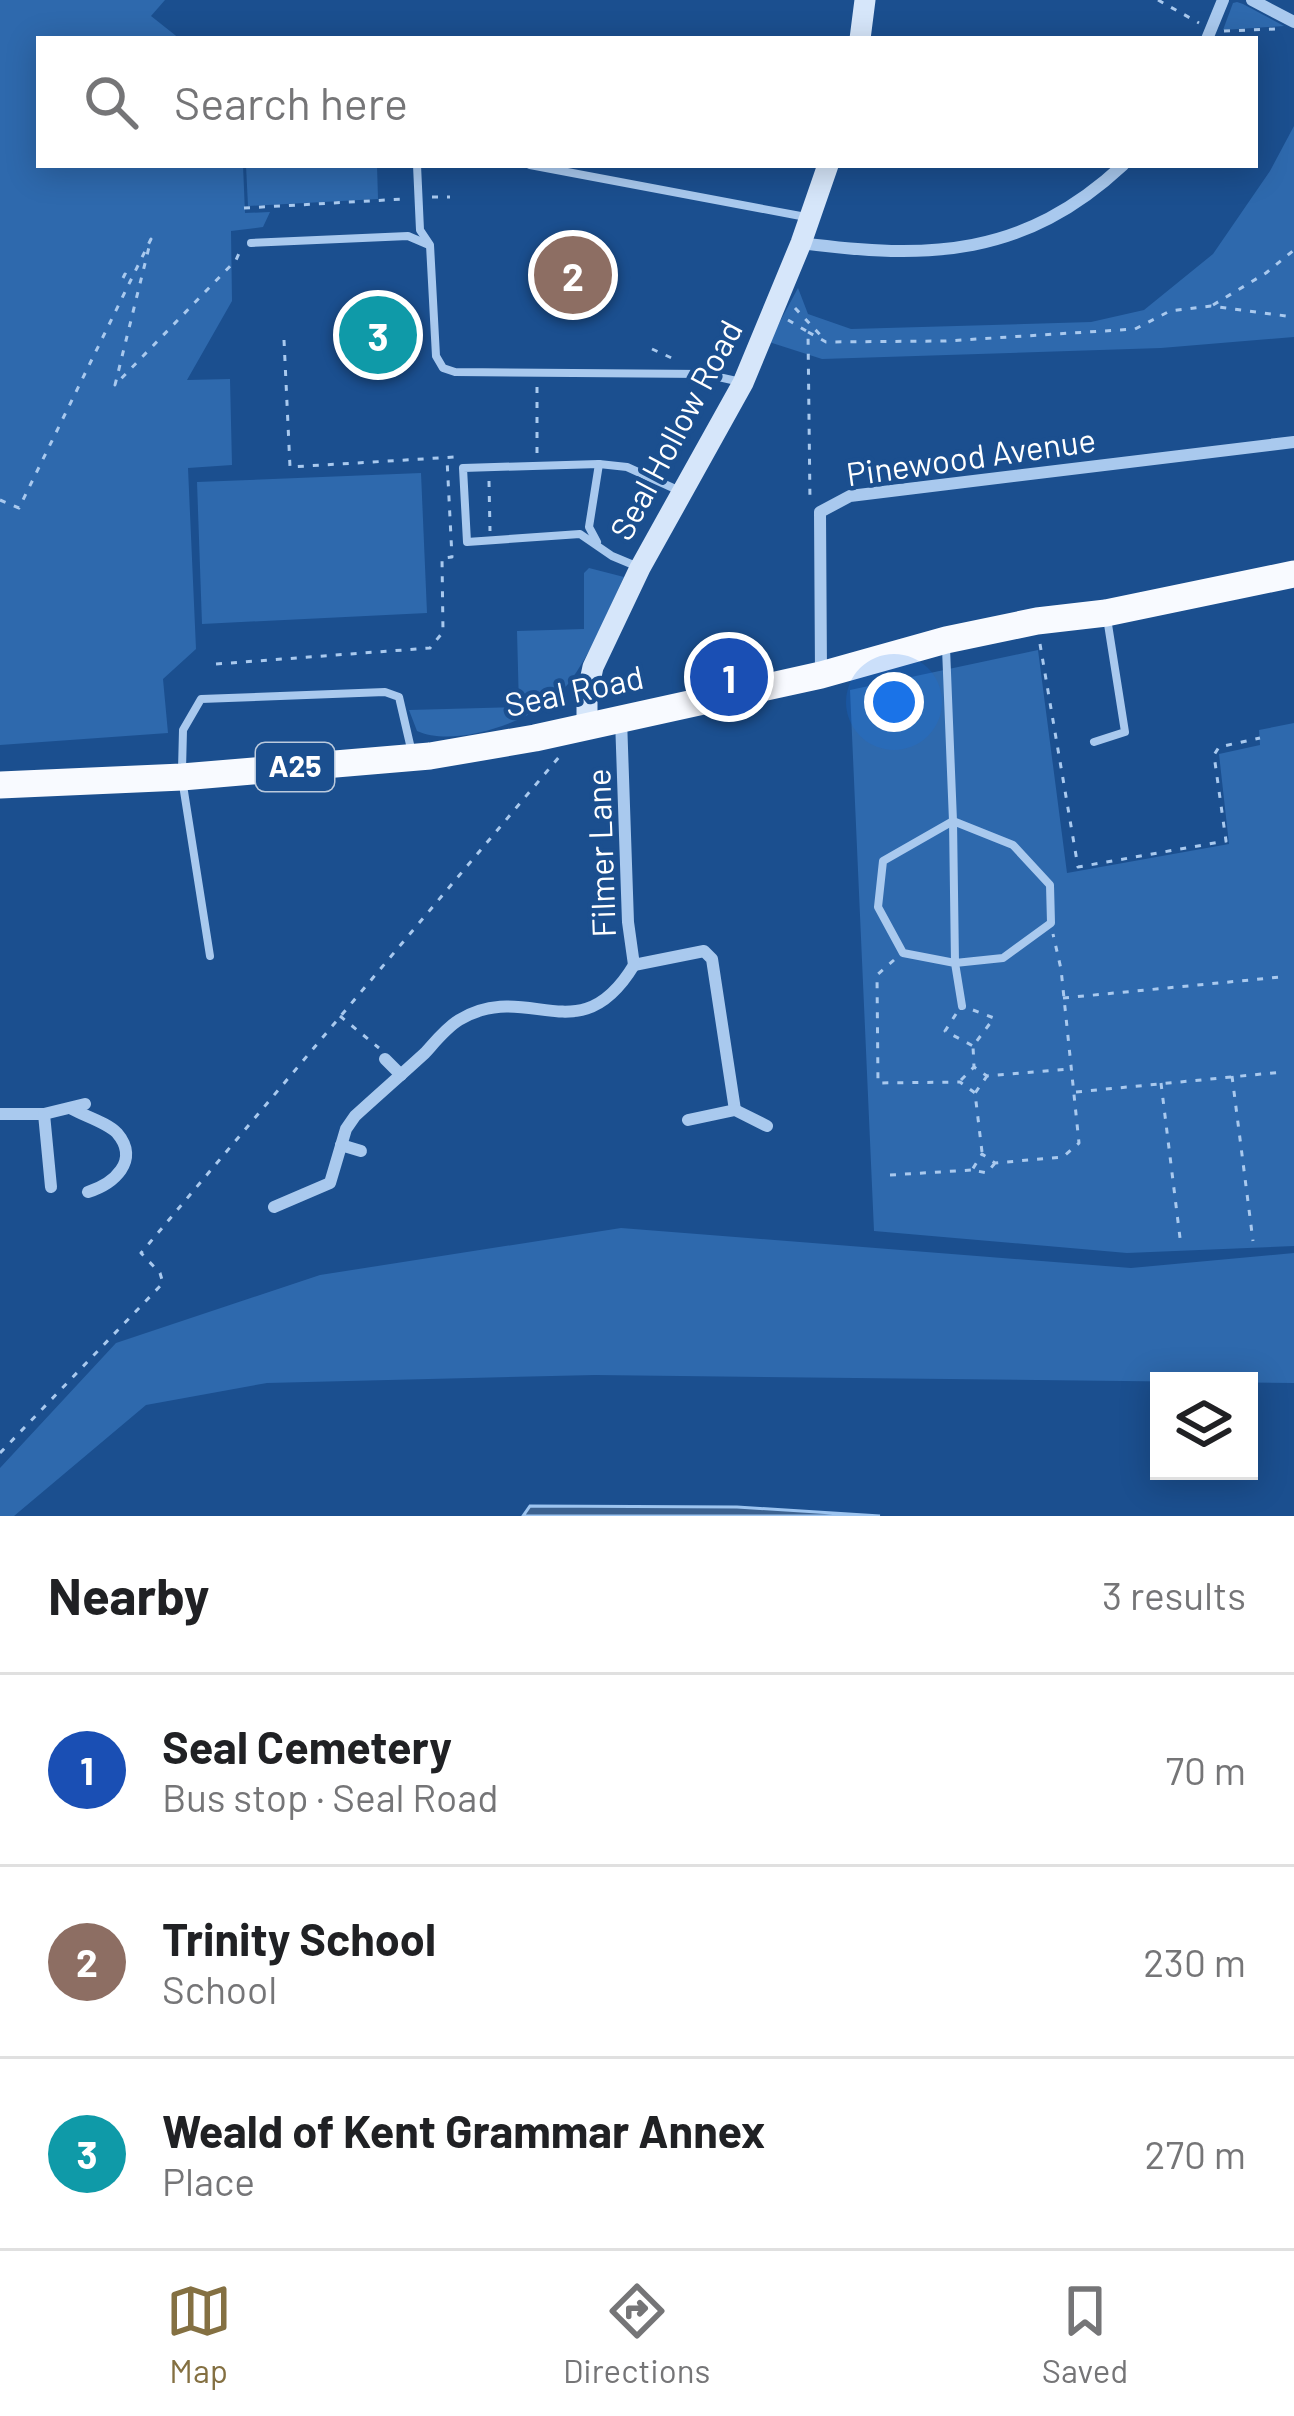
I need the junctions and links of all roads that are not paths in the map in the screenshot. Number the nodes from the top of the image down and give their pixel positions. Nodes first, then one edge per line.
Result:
1 (866, 0) edge
2 (1223, 0) edge
3 (1252, 0) edge
4 (1294, 22) edge
5 (860, 36) edge
6 (1209, 36) edge
7 (417, 168) edge
8 (546, 168) edge
9 (827, 168) edge
10 (1120, 168) edge
11 (809, 218) junction
12 (251, 243) road end
13 (801, 243) junction
14 (430, 245) junction
15 (742, 383) junction
16 (1294, 442) edge
17 (599, 464) junction
18 (684, 492) junction
19 (602, 548) junction
20 (640, 568) junction
21 (1294, 574) edge
22 (1106, 613) junction
23 (946, 640) junction
24 (821, 675) junction
25 (620, 718) junction
26 (587, 725) junction
27 (1094, 742) dead end
28 (412, 758) junction
29 (182, 777) junction
30 (0, 785) edge
31 (953, 821) junction
32 (210, 956) dead end
33 (955, 963) junction
34 (634, 965) junction
35 (962, 1006) road end
36 (385, 1059) road end
37 (401, 1075) junction
38 (735, 1110) junction
39 (0, 1114) edge
40 (44, 1114) junction
41 (688, 1120) dead end
42 (767, 1126) dead end
43 (341, 1145) junction
44 (361, 1150) dead end
45 (51, 1187) dead end
46 (88, 1192) dead end
47 (274, 1207) dead end

1 - 5 main road
2 - 6 street
3 - 4 street
7 - 14 lane
8 - 11 lane
9 - 11 main road, Seal Hollow Road
10 - 13 street
11 - 13 main road, Seal Hollow Road
12 - 14 lane
13 - 15 main road, Seal Hollow Road
14 - 15 lane
15 - 18 main road, Seal Hollow Road
16 - 24 street, Pinewood Avenue
17 - 18 lane
17 - 19 lane
17 - 19 lane
18 - 20 main road, Seal Hollow Road
19 - 20 lane
20 - 26 main road, Seal Hollow Road
21 - 22 highway, Seal Road / A25
22 - 23 highway, Seal Road / A25
22 - 27 lane
23 - 24 highway, Seal Road / A25
23 - 31 lane
24 - 25 highway, Seal Road / A25
25 - 26 highway, Seal Road / A25
25 - 34 street, Filmer Lane
26 - 28 highway, Seal Road / A25
28 - 29 highway, Seal Road / A25
28 - 29 lane
29 - 30 highway, Seal Road / A25
29 - 32 lane
31 - 33 lane
31 - 33 lane
31 - 33 lane
33 - 35 lane
34 - 37 street
34 - 38 street, Filmer Lane
36 - 37 street
37 - 43 street
38 - 41 street
38 - 42 street
39 - 40 street
40 - 45 street
40 - 46 street
43 - 44 street
43 - 47 street

